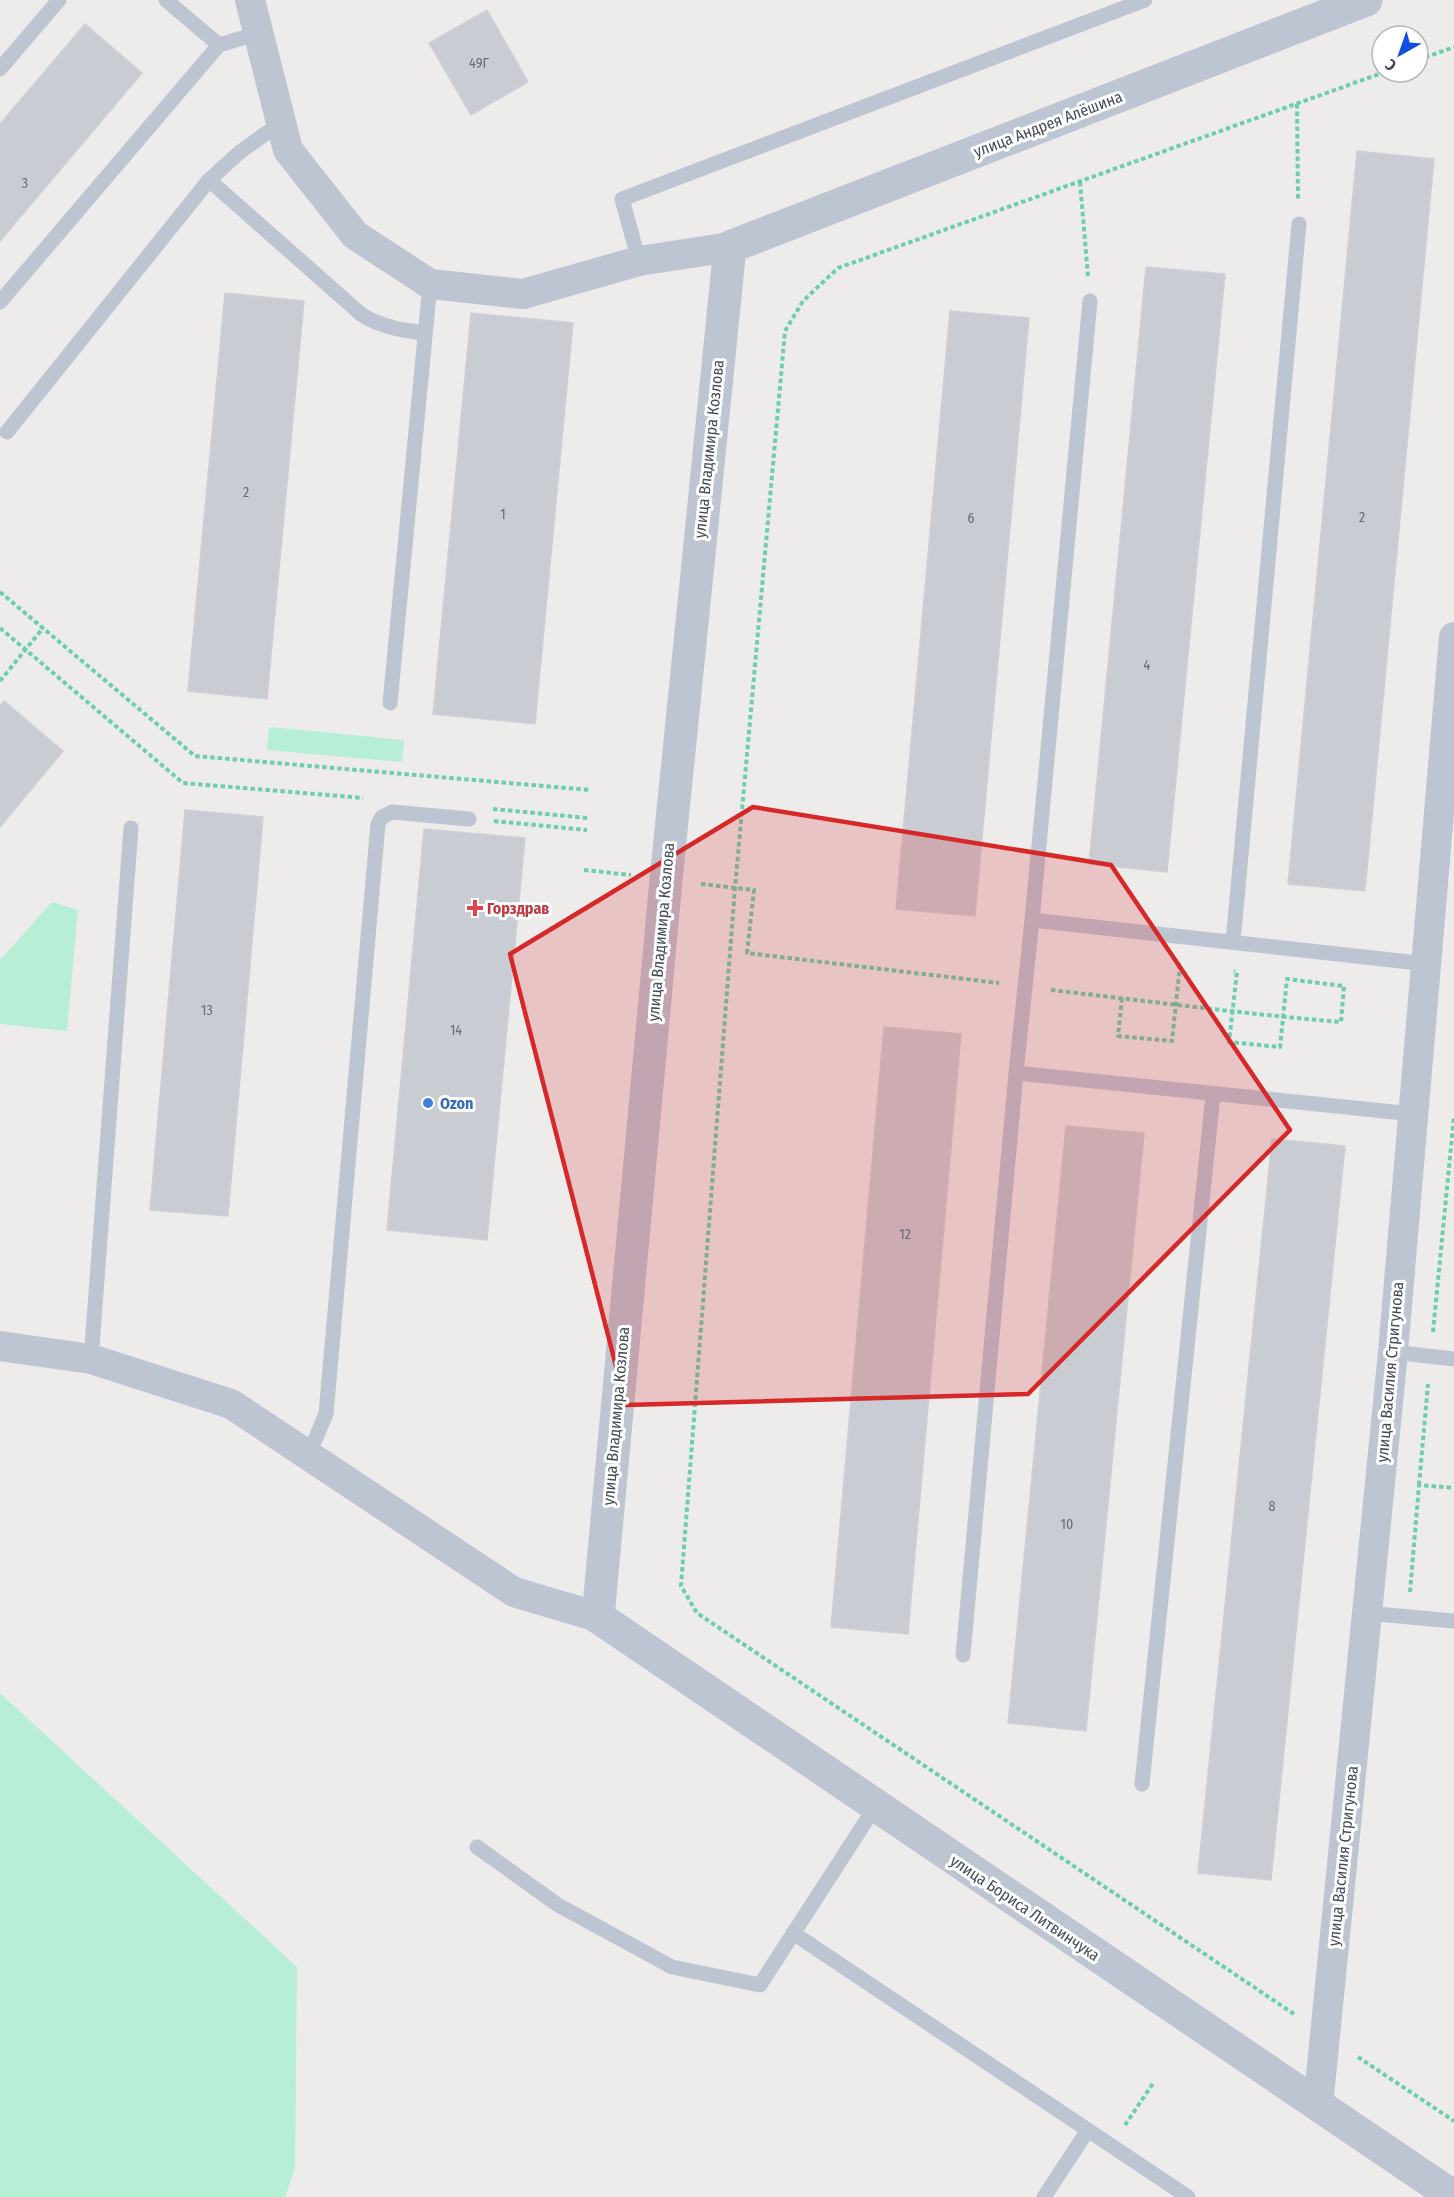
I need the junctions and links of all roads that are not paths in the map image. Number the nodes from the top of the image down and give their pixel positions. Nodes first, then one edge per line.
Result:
1 (59, 0) edge
2 (166, 0) edge
3 (250, 0) edge
4 (1145, 0) edge
5 (1366, 0) edge
6 (259, 33) junction
7 (219, 45) junction
8 (0, 69) edge
9 (282, 122) junction
10 (209, 180) junction
11 (1299, 225) road end
12 (730, 247) junction
13 (639, 261) junction
14 (430, 285) junction
15 (1090, 301) road end
16 (0, 302) edge
17 (424, 333) junction
18 (7, 432) dead end
19 (1454, 637) edge
20 (390, 703) dead end
21 (1448, 782) edge
22 (469, 819) road end
23 (131, 828) dead end
24 (1032, 920) junction
25 (1233, 942) junction
26 (1427, 964) junction
27 (1016, 1073) junction
28 (1213, 1095) junction
29 (1413, 1114) junction
30 (0, 1346) edge
31 (1393, 1352) junction
32 (91, 1359) junction
33 (1454, 1359) edge
34 (308, 1456) junction
35 (1366, 1613) junction
36 (598, 1617) junction
37 (1454, 1621) edge
38 (963, 1655) dead end
39 (1142, 1784) dead end
40 (875, 1807) junction
41 (477, 1846) dead end
42 (793, 1933) junction
43 (1318, 2106) junction
44 (1088, 2130) junction
45 (1044, 2197) edge
46 (1188, 2197) edge
47 (1454, 2197) edge

1 - 8 lane
2 - 7 lane
3 - 6 street
4 - 13 lane
5 - 12 street, улица Андрея Алёшина
6 - 7 lane
6 - 9 street
7 - 16 lane
9 - 10 lane
9 - 14 street
10 - 17 lane
10 - 18 lane
11 - 25 lane
12 - 13 street
12 - 36 street, улица Владимира Козлова
13 - 14 street
14 - 17 lane
15 - 24 lane
17 - 20 lane
19 - 21 street, улица Василия Стригунова
21 - 26 street, улица Василия Стригунова
22 - 34 lane
23 - 32 lane
24 - 25 lane
24 - 27 lane
25 - 26 lane
26 - 29 street, улица Василия Стригунова
27 - 28 lane
27 - 38 lane
28 - 29 lane
28 - 39 lane
29 - 31 street, улица Василия Стригунова
30 - 32 street
31 - 33 lane
31 - 35 street, улица Василия Стригунова
32 - 34 street
34 - 36 street
35 - 37 lane
35 - 43 street, улица Василия Стригунова
36 - 40 street, улица Бориса Литвинчука
40 - 42 lane
40 - 43 street, улица Бориса Литвинчука
41 - 42 lane
42 - 44 lane
43 - 47 street, улица Бориса Литвинчука
44 - 45 lane
44 - 46 lane

